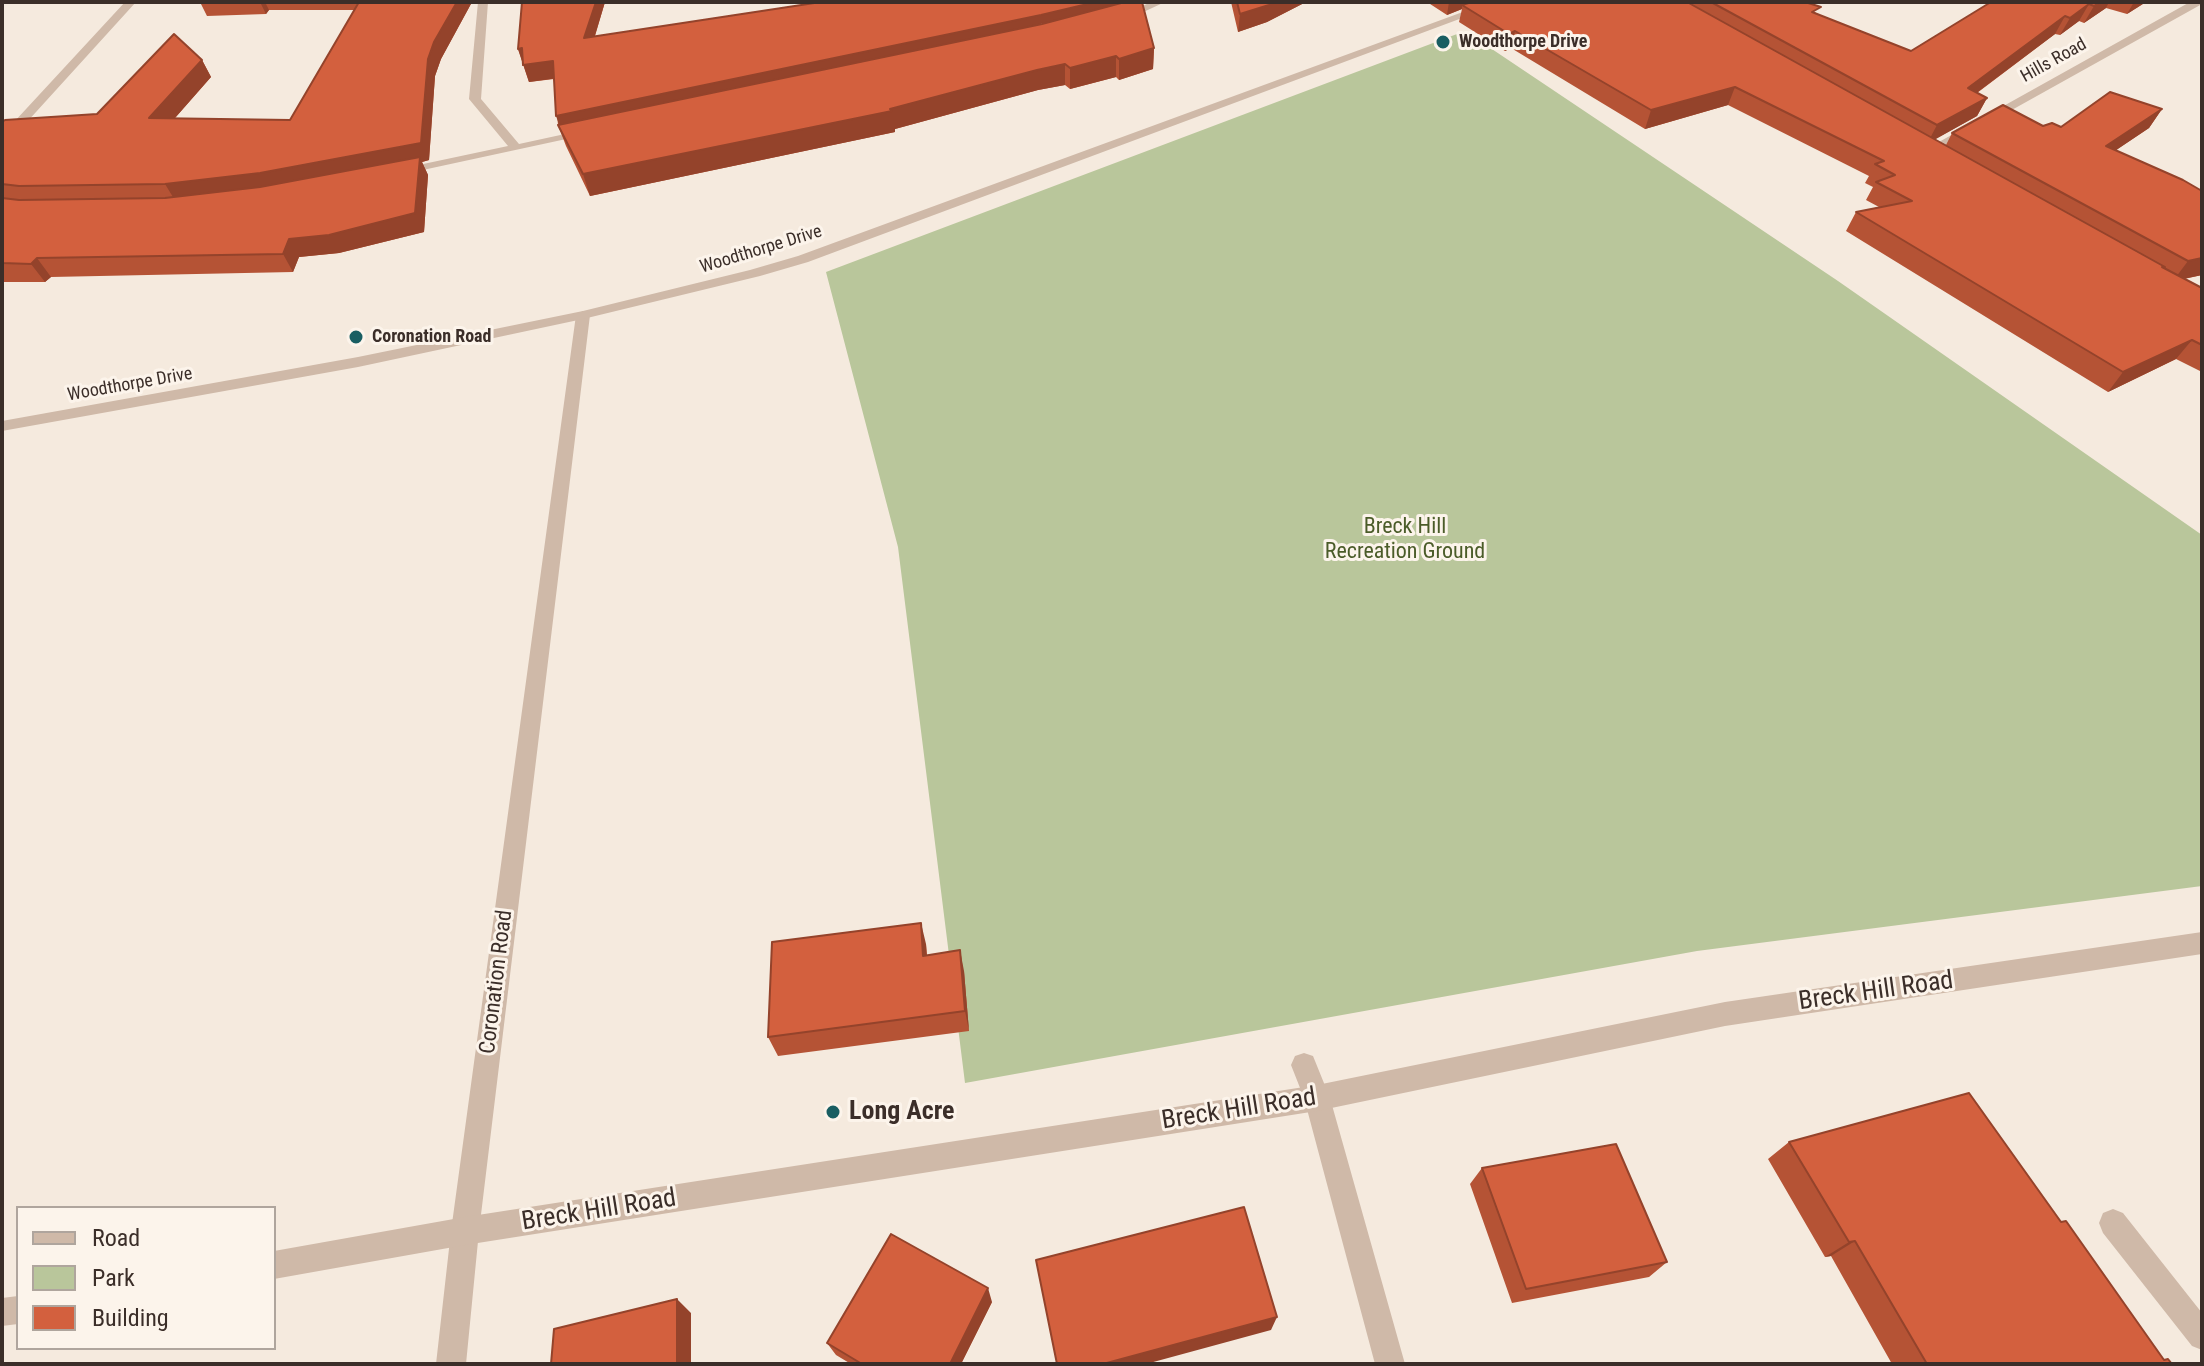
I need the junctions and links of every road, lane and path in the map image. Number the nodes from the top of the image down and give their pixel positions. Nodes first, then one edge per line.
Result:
1 (131, 2) edge
2 (483, 2) edge
3 (1160, 2) edge
4 (1500, 2) edge
5 (2198, 2) edge
6 (1100, 23) edge
7 (603, 130) edge
8 (2, 142) edge
9 (1914, 145) edge
10 (516, 148) junction
11 (1927, 152) junction
12 (1941, 160) edge
13 (380, 177) edge
14 (583, 315) junction
15 (2, 426) edge
16 (2202, 943) edge
17 (1304, 1065) dead end
18 (1317, 1098) junction
19 (2113, 1223) dead end
20 (465, 1231) junction
21 (276, 1265) edge
22 (2202, 1336) edge
23 (451, 1364) edge
24 (1390, 1364) edge

1 - 8 street
2 - 10 street
3 - 6 street
4 - 14 street, Woodthorpe Drive
5 - 11 street, Hills Road
7 - 10 street
9 - 11 street
10 - 13 street
11 - 12 street
14 - 15 street, Woodthorpe Drive
14 - 20 street, Coronation Road
16 - 18 street, Breck Hill Road
17 - 18 street
18 - 20 street, Breck Hill Road
18 - 24 street
19 - 22 street
20 - 21 street, Breck Hill Road
20 - 23 street, Coronation Road

